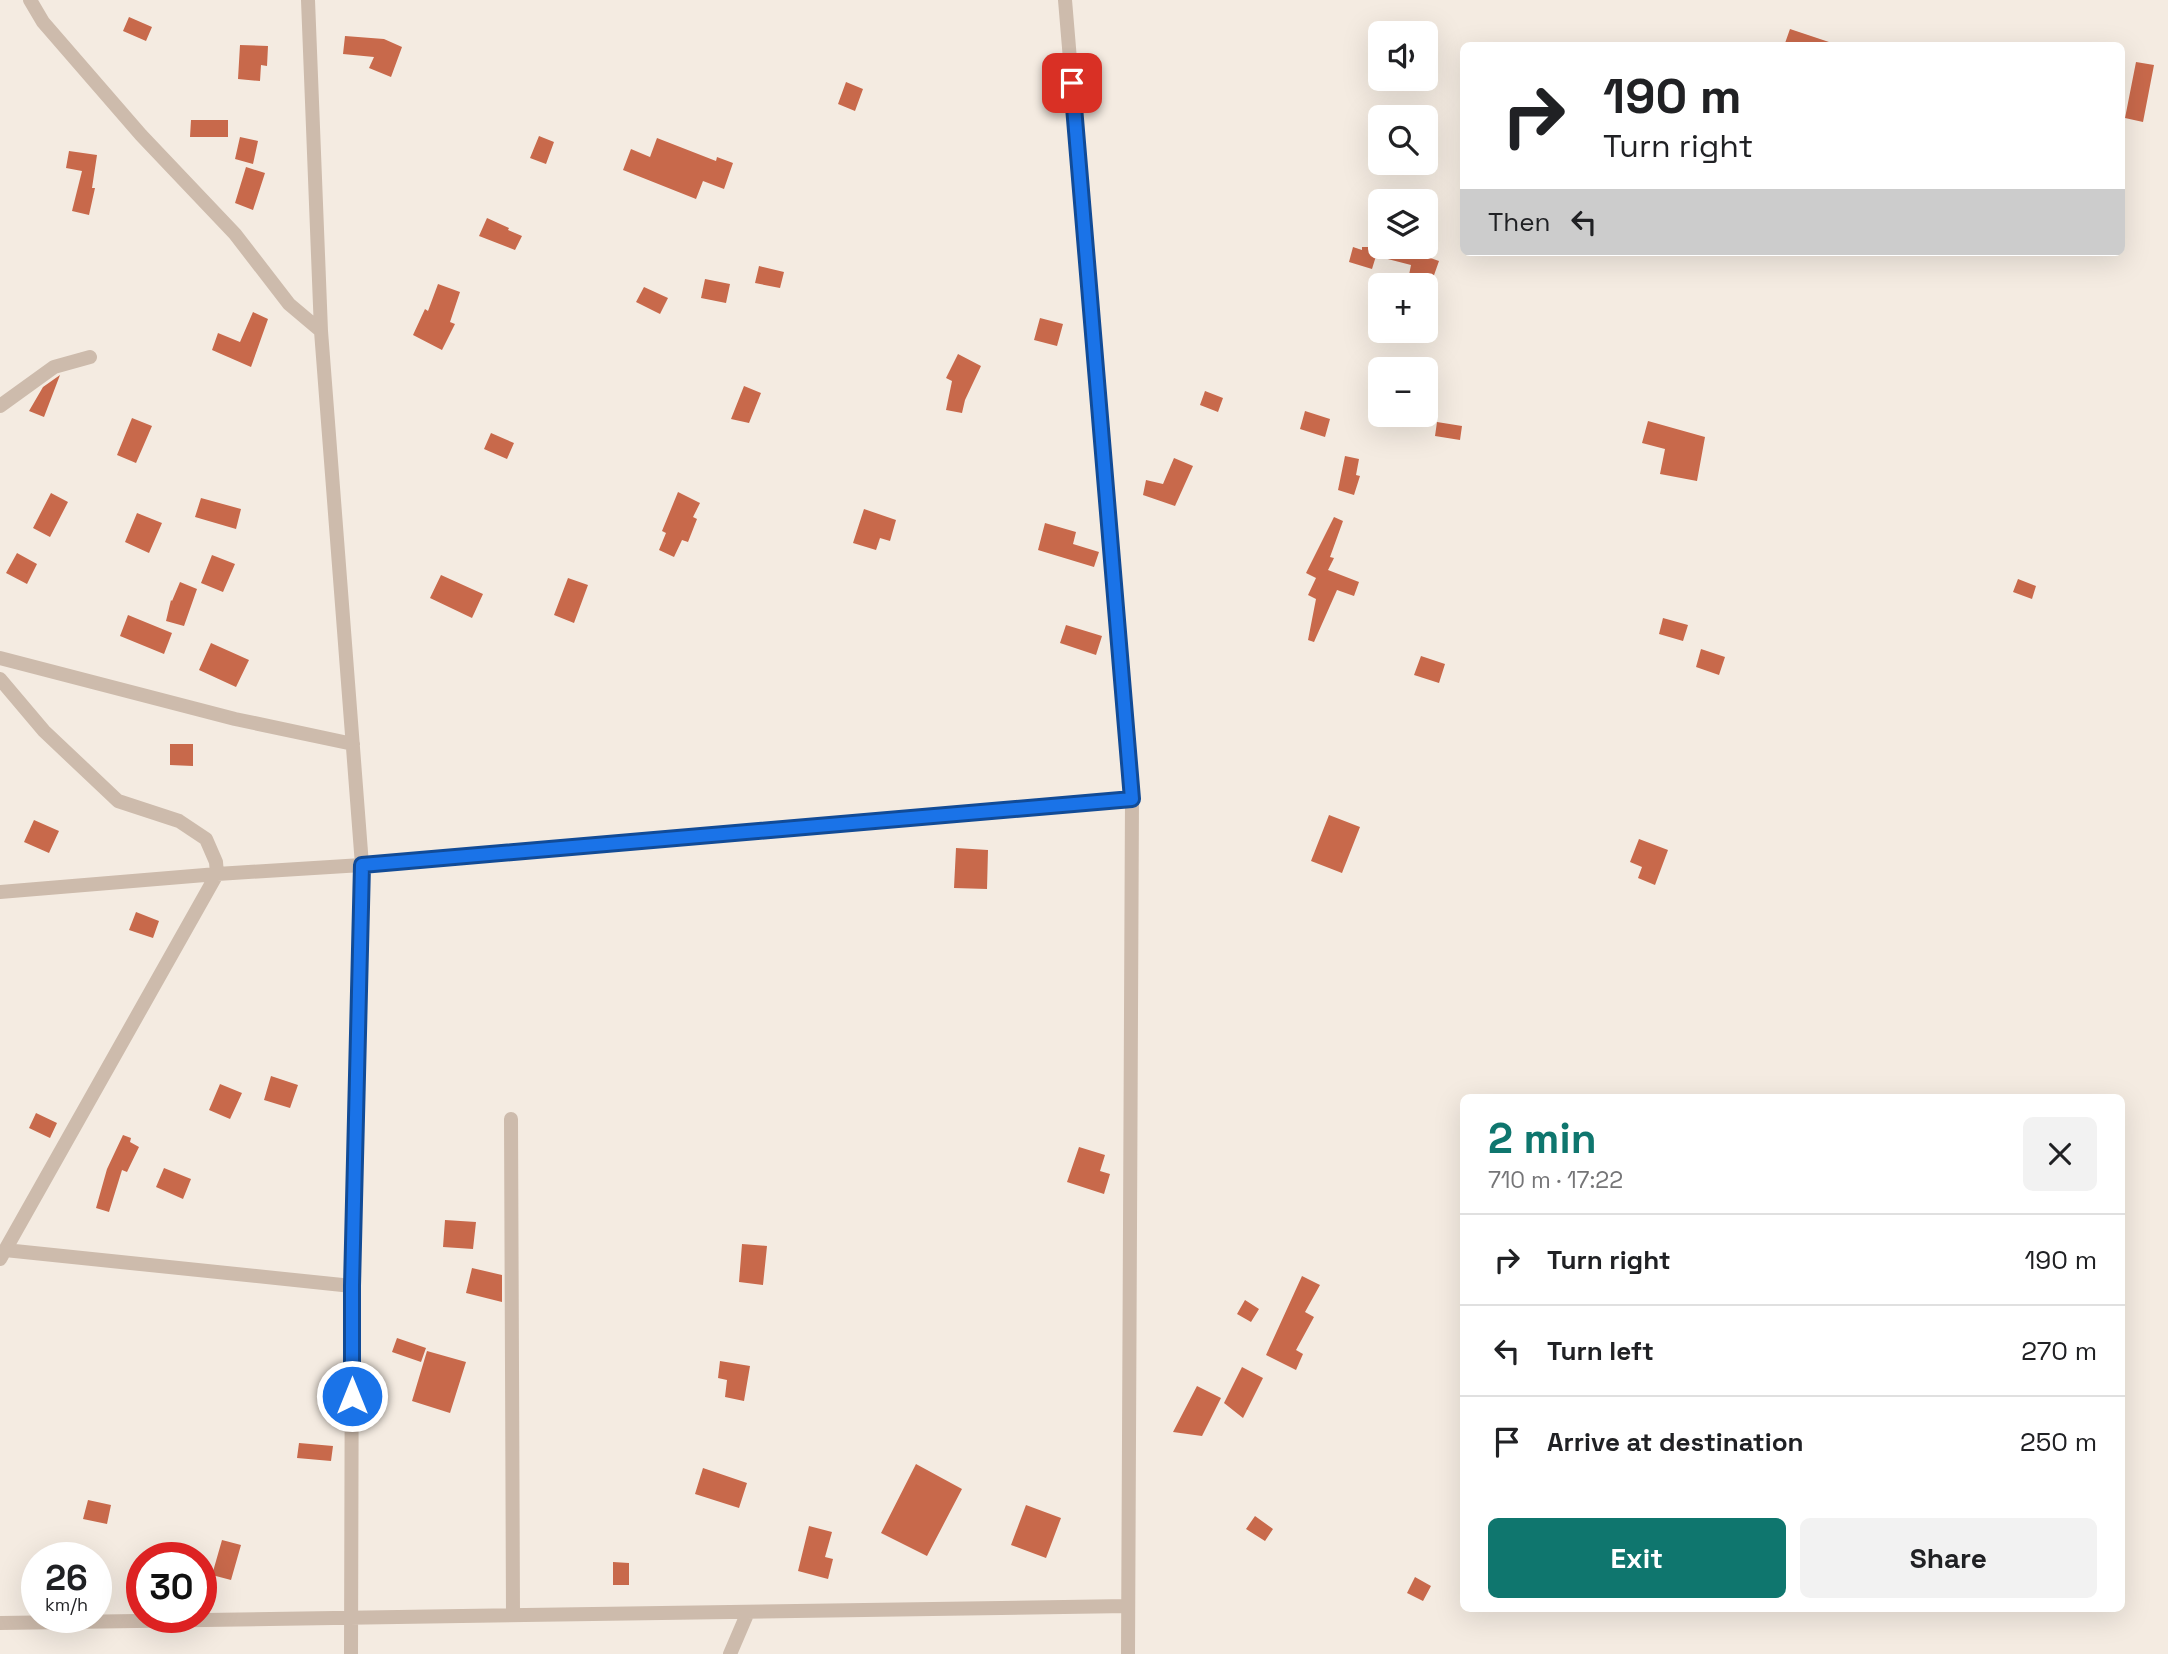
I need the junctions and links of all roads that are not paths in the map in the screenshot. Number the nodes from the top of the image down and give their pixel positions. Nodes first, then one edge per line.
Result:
1 (30, 0) edge
2 (309, 0) edge
3 (1065, 0) edge
4 (321, 331) junction
5 (90, 357) dead end
6 (0, 406) edge
7 (0, 658) edge
8 (0, 679) edge
9 (353, 744) junction
10 (1132, 799) junction
11 (362, 865) junction
12 (217, 874) junction
13 (0, 892) edge
14 (512, 1119) dead end
15 (3, 1254) edge
16 (352, 1286) junction
17 (1128, 1606) junction
18 (748, 1612) junction
19 (513, 1615) junction
20 (351, 1618) junction
21 (0, 1623) edge
22 (351, 1654) edge
23 (730, 1654) edge
24 (1128, 1654) edge

1 - 4 street
2 - 4 street
3 - 10 street
4 - 9 street
5 - 6 street
7 - 9 street
8 - 12 street
9 - 11 street
10 - 11 street
10 - 17 street
11 - 12 street
11 - 16 street
12 - 13 street
12 - 15 street
14 - 19 street
15 - 16 street
16 - 20 street
17 - 18 street
17 - 24 street
18 - 19 street
18 - 23 street
19 - 20 street
20 - 21 street
20 - 22 street

